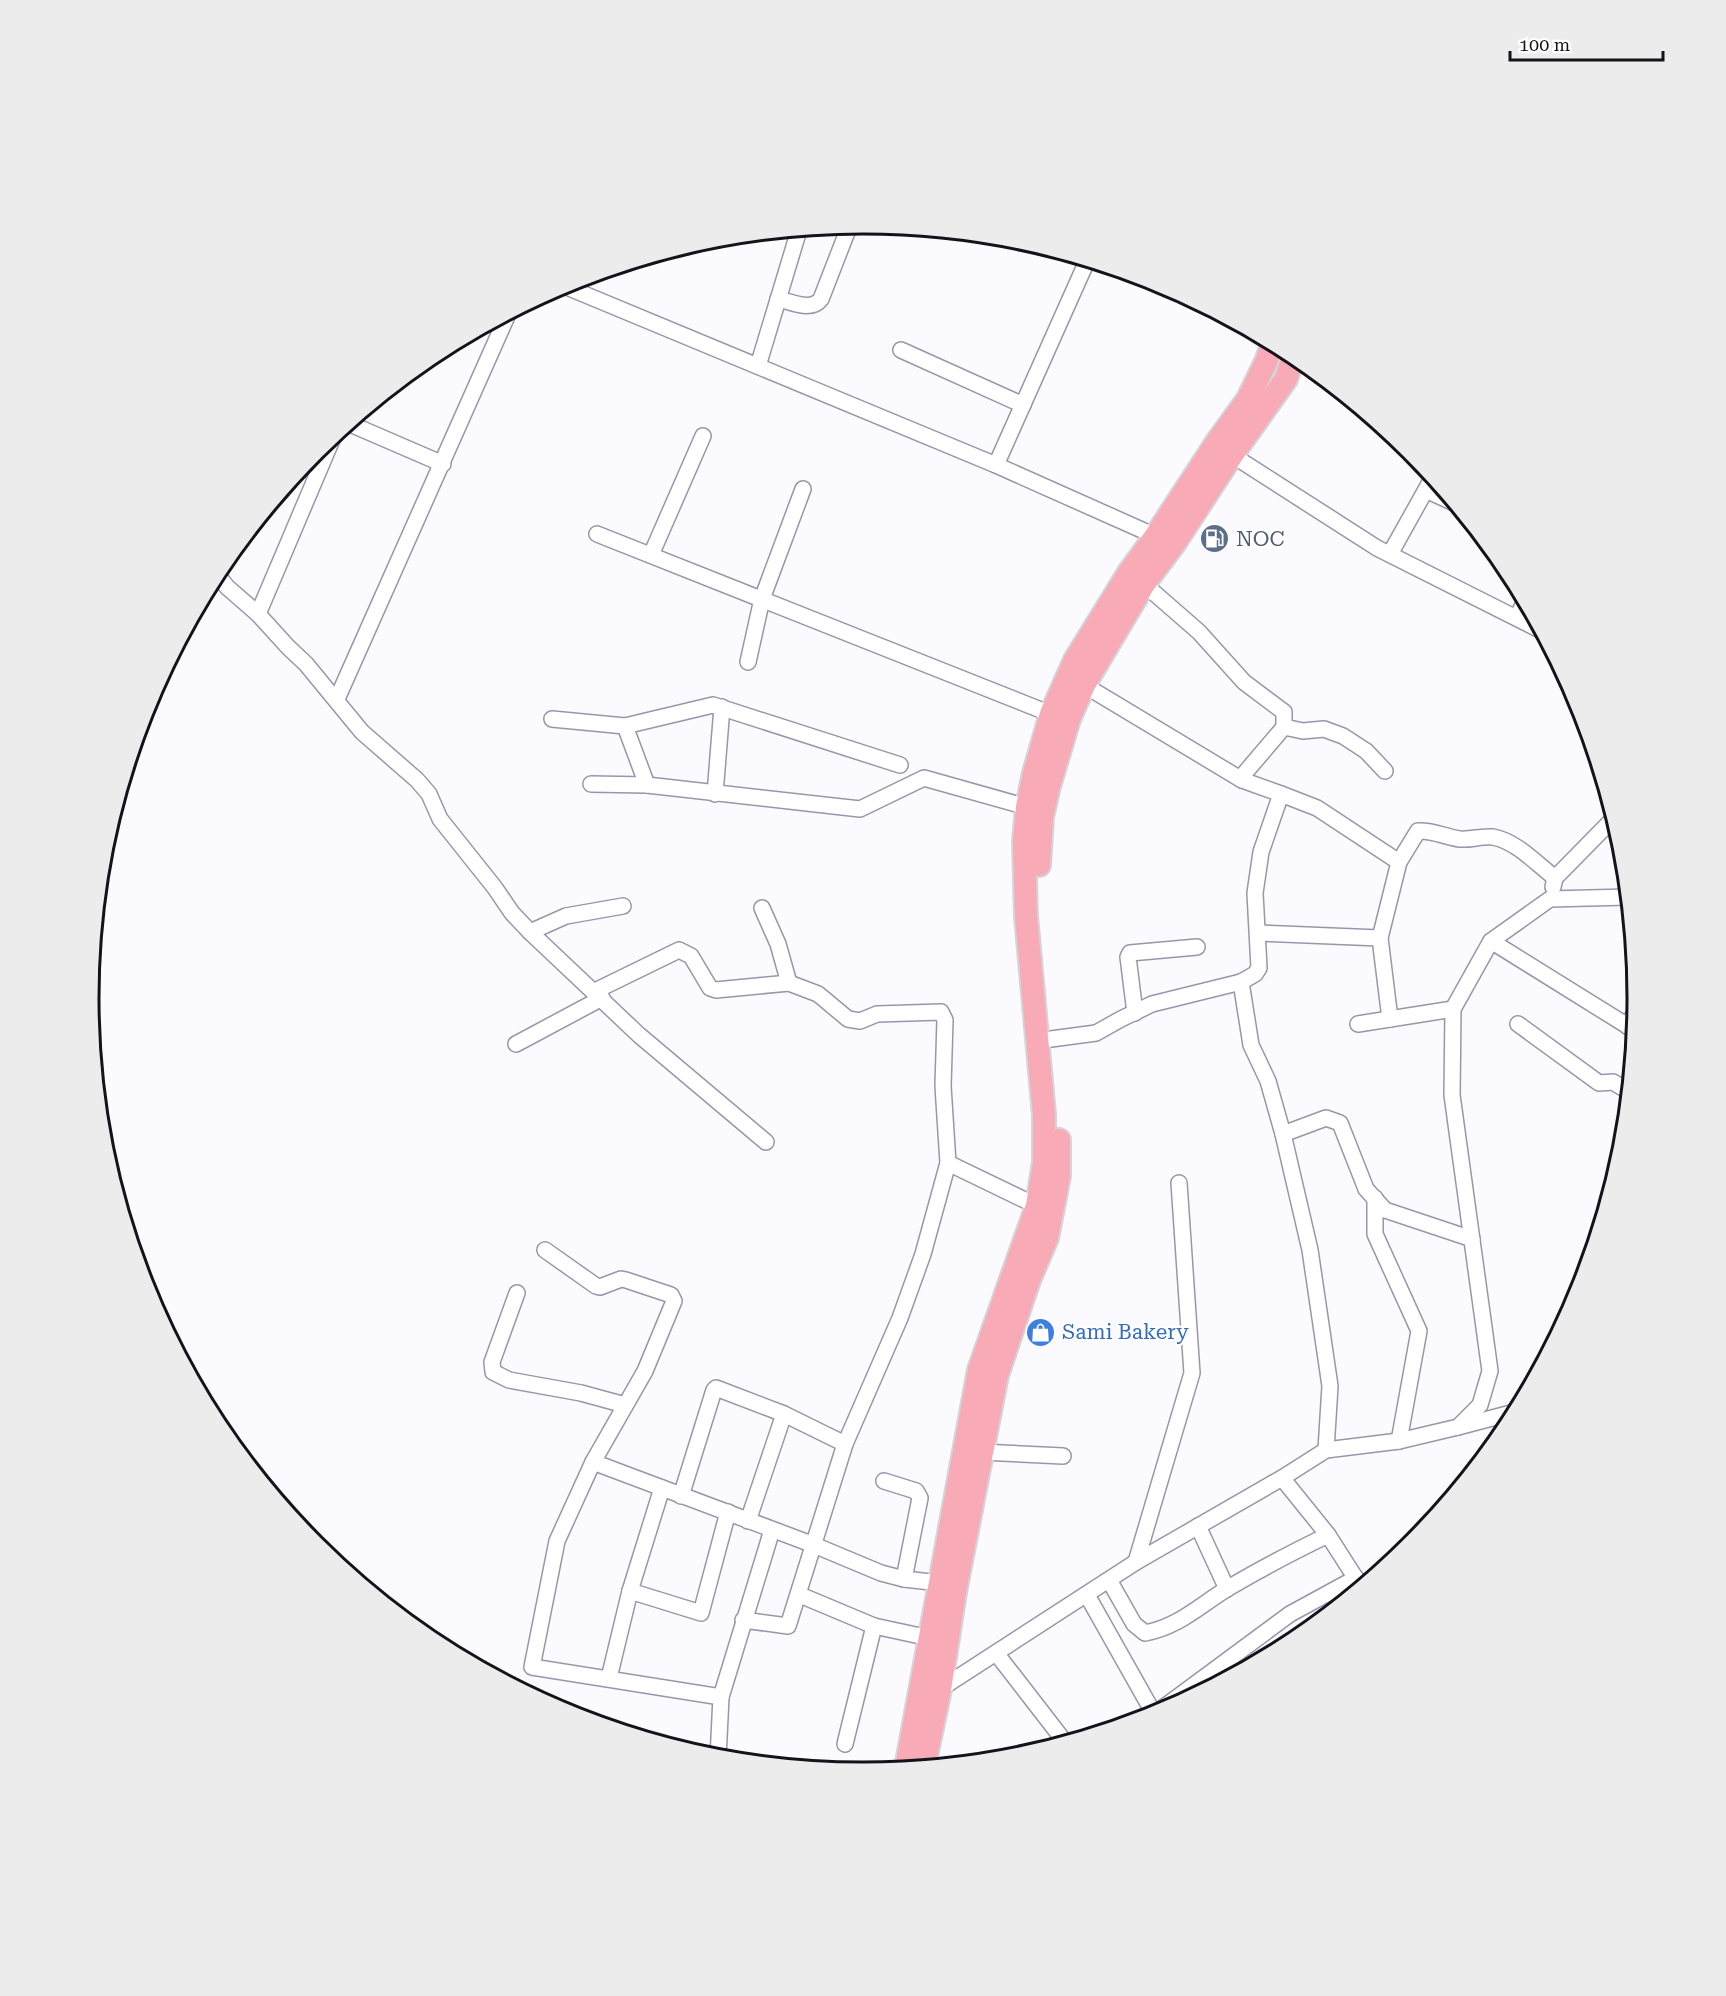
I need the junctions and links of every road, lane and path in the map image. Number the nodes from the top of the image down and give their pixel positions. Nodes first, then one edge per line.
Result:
1 (846, 235) edge
2 (797, 238) edge
3 (1084, 267) edge
4 (575, 290) edge
5 (778, 299) junction
6 (504, 324) edge
7 (901, 350) dead end
8 (1270, 352) edge
9 (1291, 365) edge
10 (758, 366) junction
11 (1023, 405) junction
12 (356, 427) edge
13 (703, 436) dead end
14 (1232, 455) junction
15 (325, 456) edge
16 (443, 464) junction
17 (996, 465) junction
18 (1428, 485) edge
19 (803, 489) dead end
20 (597, 534) dead end
21 (1165, 540) junction
22 (1390, 554) junction
23 (651, 555) junction
24 (223, 582) edge
25 (1144, 584) junction
26 (762, 599) junction
27 (1521, 609) edge
28 (258, 614) junction
29 (1517, 617) junction
30 (1529, 624) edge
31 (748, 662) dead end
32 (1084, 685) junction
33 (337, 699) junction
34 (722, 707) junction
35 (1051, 714) junction
36 (552, 719) dead end
37 (625, 726) junction
38 (1284, 728) junction
39 (900, 765) dead end
40 (1385, 771) dead end
41 (1242, 780) junction
42 (591, 784) dead end
43 (647, 785) junction
44 (715, 794) junction
45 (1281, 794) junction
46 (1027, 807) junction
47 (1607, 826) edge
48 (1399, 862) junction
49 (1555, 879) junction
50 (1620, 897) edge
51 (1550, 899) junction
52 (623, 906) dead end
53 (762, 908) dead end
54 (1033, 915) junction
55 (530, 932) junction
56 (1258, 933) junction
57 (1380, 938) junction
58 (1491, 941) junction
59 (1197, 946) dead end
60 (1241, 982) junction
61 (789, 983) junction
62 (598, 995) junction
63 (1453, 1009) junction
64 (1135, 1013) junction
65 (1390, 1018) junction
66 (1358, 1024) dead end
67 (1518, 1024) dead end
68 (1626, 1025) edge
69 (1051, 1040) junction
70 (516, 1044) dead end
71 (1621, 1086) edge
72 (1283, 1134) junction
73 (766, 1142) dead end
74 (948, 1163) junction
75 (1179, 1183) dead end
76 (1375, 1198) junction
77 (1037, 1206) junction
78 (1472, 1239) junction
79 (545, 1250) dead end
80 (517, 1293) dead end
81 (625, 1405) junction
82 (784, 1414) junction
83 (1502, 1415) edge
84 (1458, 1427) junction
85 (1399, 1441) junction
86 (845, 1444) junction
87 (1326, 1450) junction
88 (981, 1452) junction
89 (1063, 1456) dead end
90 (593, 1462) junction
91 (1282, 1478) junction
92 (884, 1480) dead end
93 (662, 1488) junction
94 (681, 1496) junction
95 (728, 1512) junction
96 (748, 1521) junction
97 (1198, 1526) junction
98 (772, 1530) junction
99 (1328, 1535) junction
100 (814, 1545) junction
101 (1136, 1562) junction
102 (904, 1579) junction
103 (1109, 1580) junction
104 (1357, 1580) edge
105 (940, 1583) junction
106 (1351, 1586) edge
107 (1227, 1588) junction
108 (630, 1591) junction
109 (800, 1595) junction
110 (1087, 1595) junction
111 (743, 1620) junction
112 (874, 1626) junction
113 (939, 1640) junction
114 (996, 1653) junction
115 (609, 1678) junction
116 (940, 1689) junction
117 (1189, 1689) edge
118 (720, 1697) junction
119 (1148, 1706) edge
120 (1060, 1736) edge
121 (844, 1744) dead end
122 (718, 1748) edge
123 (926, 1759) edge
124 (908, 1760) edge

1 - 5 street
2 - 5 street
3 - 11 street
4 - 10 street
5 - 10 street
6 - 16 street
7 - 11 street
8 - 21 highway
9 - 14 highway
10 - 17 street
11 - 17 street
12 - 16 street
13 - 23 street
14 - 21 highway
14 - 22 street
15 - 28 street
16 - 33 street
17 - 21 street
18 - 22 street
19 - 26 street
20 - 23 street
21 - 25 highway
21 - 35 highway
22 - 29 street
23 - 26 street
24 - 28 street
25 - 32 highway
25 - 38 street
26 - 31 street
26 - 35 street
27 - 29 street
28 - 33 street
29 - 30 street
32 - 41 street
32 - 54 highway
33 - 55 street
34 - 37 street
34 - 39 street
34 - 44 street
35 - 46 highway
36 - 37 street
37 - 43 street
38 - 40 street
38 - 41 street
41 - 45 street
42 - 43 street
43 - 44 street
44 - 46 street
45 - 48 street
45 - 56 street
46 - 54 highway
47 - 49 street
48 - 49 street
48 - 57 street
49 - 51 street
50 - 51 street
51 - 58 street
52 - 55 street
53 - 61 street
54 - 69 highway
54 - 77 highway
55 - 62 street
56 - 57 street
56 - 60 street
57 - 65 street
58 - 63 street
58 - 68 street
59 - 64 street
60 - 64 street
60 - 72 street
61 - 62 street
61 - 74 street
62 - 70 street
62 - 73 street
63 - 65 street
63 - 78 street
64 - 69 street
65 - 66 street
67 - 71 street
69 - 88 highway
72 - 76 street
72 - 87 street
74 - 77 street
74 - 86 street
75 - 101 street
76 - 78 street
76 - 85 street
77 - 105 highway
78 - 84 street
79 - 81 street
80 - 81 street
81 - 90 street
82 - 86 street
82 - 94 street
82 - 96 street
83 - 84 street
84 - 85 street
85 - 87 street
86 - 100 street
87 - 91 street
88 - 89 street
88 - 113 highway
90 - 93 street
90 - 115 street
91 - 97 street
91 - 99 street
92 - 102 street
93 - 94 street
93 - 108 street
94 - 95 street
95 - 96 street
95 - 108 street
96 - 98 street
97 - 101 street
97 - 107 street
98 - 100 street
98 - 111 street
99 - 104 street
99 - 107 street
100 - 102 street
100 - 109 street
101 - 103 street
102 - 105 street
103 - 107 street
103 - 110 street
105 - 113 highway
106 - 117 street
108 - 115 street
109 - 111 street
109 - 112 street
110 - 114 street
110 - 119 street
111 - 118 street
112 - 113 street
112 - 121 street
113 - 116 highway
113 - 124 highway
114 - 116 street
114 - 120 street
115 - 118 street
116 - 123 highway
118 - 122 street

